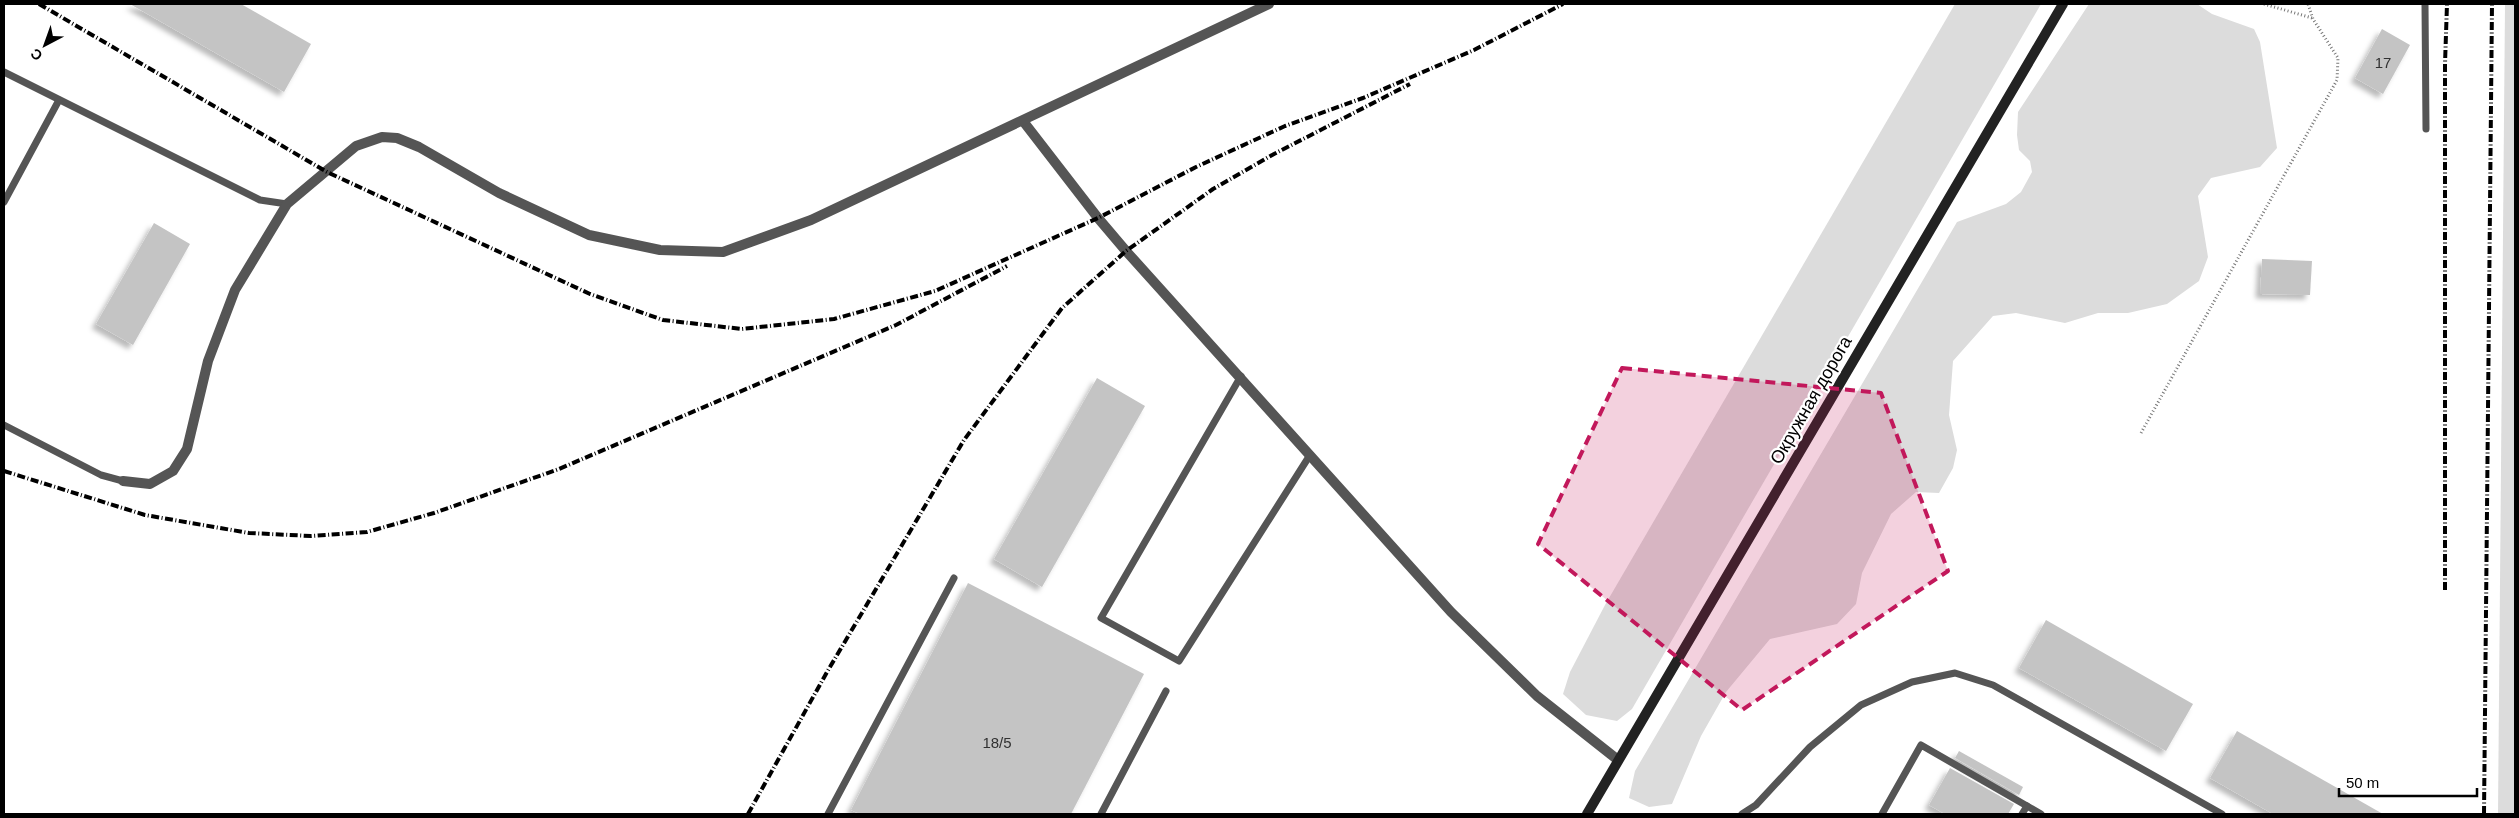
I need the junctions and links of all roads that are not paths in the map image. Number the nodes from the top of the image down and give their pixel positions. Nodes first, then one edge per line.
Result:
1 (1268, 4) edge
2 (2063, 4) edge
3 (2425, 4) edge
4 (4, 72) edge
5 (59, 100) junction
6 (1023, 121) junction
7 (2426, 129) dead end
8 (4, 202) edge
9 (287, 204) junction
10 (1241, 376) junction
11 (4, 425) edge
12 (1310, 455) junction
13 (123, 482) joint
14 (954, 578) dead end
15 (1166, 691) dead end
16 (1618, 760) junction
17 (2027, 806) junction
18 (828, 814) edge
19 (1100, 814) edge
20 (1587, 814) edge
21 (1742, 814) edge
22 (1882, 814) edge
23 (2022, 814) edge
24 (2041, 814) edge
25 (2222, 814) edge

1 - 6 street
2 - 16 main road, Окружная дорога
3 - 7 lane
4 - 5 lane
5 - 8 lane
5 - 9 lane
6 - 9 street
6 - 10 street
9 - 13 street
10 - 12 street
10 - 12 lane
11 - 13 lane
12 - 16 street
14 - 18 lane
15 - 19 lane
16 - 20 main road, Окружная дорога
17 - 22 lane
17 - 23 lane
17 - 24 lane
21 - 25 lane

